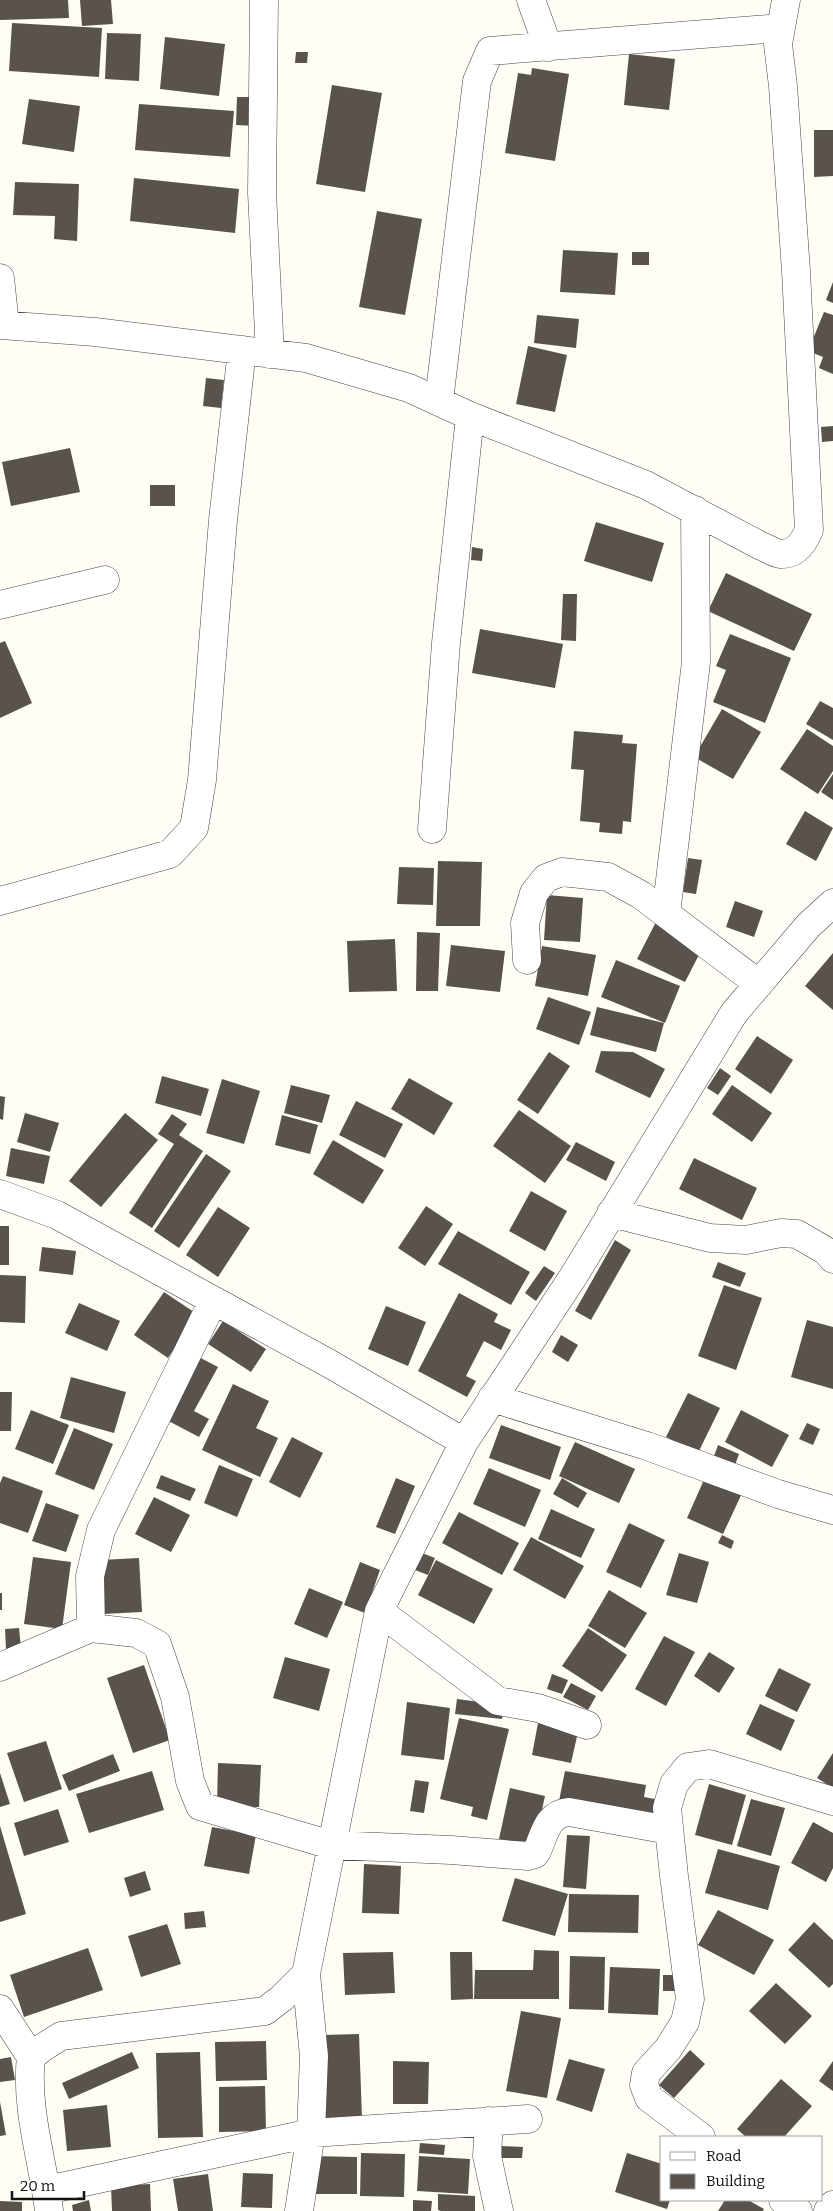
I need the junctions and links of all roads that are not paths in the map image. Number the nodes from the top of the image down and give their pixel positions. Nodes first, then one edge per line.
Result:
1 (264, 0) edge
2 (531, 0) edge
3 (786, 0) edge
4 (780, 28) junction
5 (548, 47) junction
6 (0, 278) edge
7 (3, 325) edge
8 (242, 350) junction
9 (270, 354) junction
10 (439, 401) junction
11 (470, 416) junction
12 (695, 510) junction
13 (106, 580) dead end
14 (0, 605) edge
15 (432, 829) dead end
16 (0, 901) edge
17 (833, 903) edge
18 (666, 914) junction
19 (821, 929) edge
20 (527, 960) dead end
21 (759, 984) junction
22 (0, 1194) edge
23 (612, 1213) junction
24 (831, 1252) edge
25 (213, 1301) junction
26 (492, 1398) junction
27 (464, 1442) junction
28 (833, 1510) edge
29 (379, 1611) junction
30 (91, 1628) junction
31 (0, 1667) edge
32 (587, 1725) dead end
33 (833, 1801) edge
34 (670, 1830) junction
35 (331, 1844) junction
36 (306, 1974) junction
37 (0, 2009) edge
38 (31, 2057) junction
39 (528, 2119) dead end
40 (489, 2121) junction
41 (311, 2133) junction
42 (700, 2136) edge
43 (48, 2201) edge
44 (784, 2201) edge
45 (833, 2205) edge
46 (299, 2211) edge
47 (500, 2211) edge
48 (798, 2211) edge
49 (828, 2211) edge

1 - 9 street
2 - 5 street
3 - 4 street
4 - 5 street
4 - 12 street
5 - 10 street
6 - 7 street
7 - 8 street
8 - 9 street
8 - 16 street
9 - 10 street
10 - 11 street
11 - 12 street
11 - 15 street
12 - 18 street
13 - 14 street
17 - 19 street
18 - 20 street
18 - 21 street
19 - 21 street
21 - 23 street
22 - 25 street
23 - 24 street
23 - 26 street
25 - 27 street
25 - 30 street
26 - 27 street
26 - 28 street
27 - 29 street
29 - 32 street
29 - 35 street
30 - 31 street
30 - 35 street
33 - 34 street
34 - 35 street
34 - 42 street
35 - 36 street
36 - 38 street
36 - 41 street
37 - 38 street
38 - 43 street
39 - 40 street
40 - 41 street
40 - 47 street
41 - 43 street
41 - 46 street
44 - 48 street
45 - 49 street

